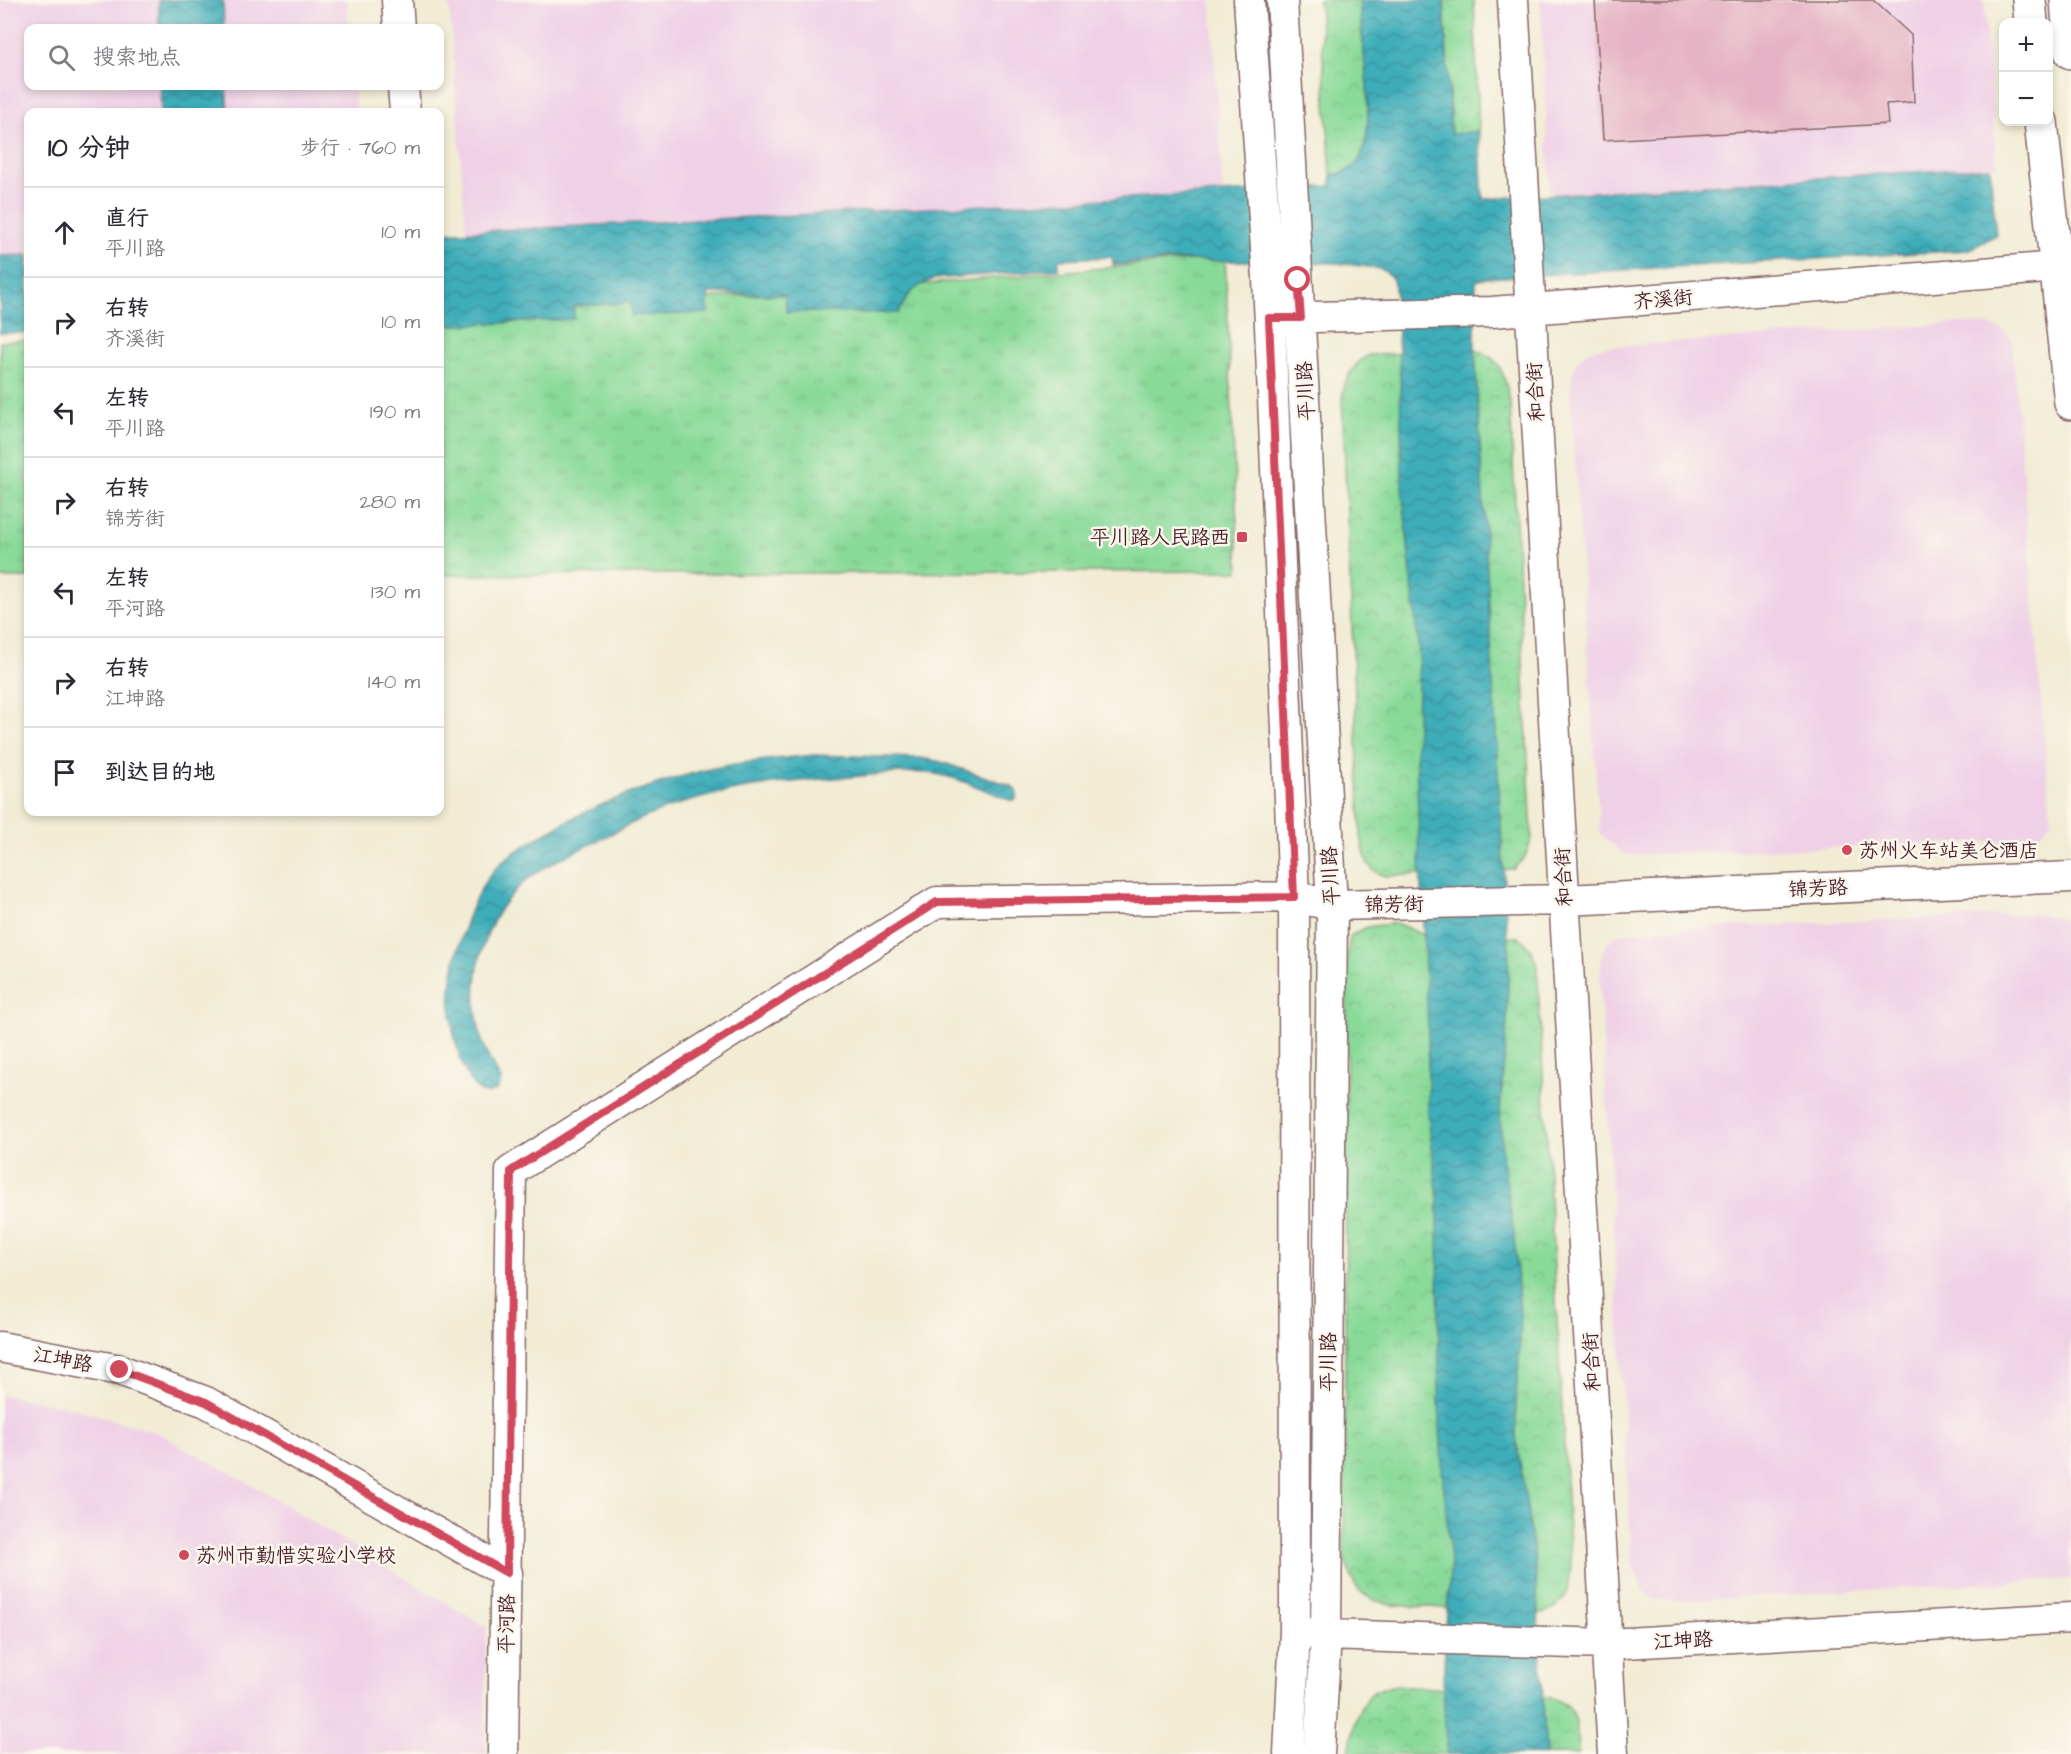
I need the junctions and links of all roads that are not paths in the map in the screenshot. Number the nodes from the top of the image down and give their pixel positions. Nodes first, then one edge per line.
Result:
1 (397, 0) edge
2 (1249, 0) edge
3 (1282, 0) edge
4 (1513, 0) edge
5 (2029, 0) edge
6 (2067, 0) edge
7 (2031, 18) edge
8 (399, 24) edge
9 (2071, 52) edge
10 (403, 90) edge
11 (405, 108) edge
12 (2043, 126) edge
13 (2066, 263) edge
14 (1529, 298) junction
15 (1269, 318) junction
16 (1301, 318) junction
17 (2071, 403) edge
18 (2071, 877) edge
19 (1294, 897) junction
20 (1564, 900) junction
21 (1332, 905) junction
22 (511, 1171) joint
23 (0, 1347) edge
24 (507, 1573) junction
25 (2071, 1618) edge
26 (1295, 1631) junction
27 (1326, 1635) junction
28 (1607, 1644) junction
29 (503, 1754) edge
30 (1289, 1754) edge
31 (1319, 1754) edge
32 (1613, 1754) edge

1 - 8 street
2 - 15 street, 平川路
3 - 16 street, 平川路
4 - 14 street, 和合街
5 - 7 main road
6 - 9 main road
10 - 11 street
12 - 13 main road
13 - 14 street, 齐溪街
13 - 17 main road
14 - 16 street, 齐溪街
14 - 20 street, 和合街
15 - 16 street, 齐溪街
15 - 19 street, 平川路
16 - 21 street, 平川路
18 - 20 street, 锦芳路
19 - 21 street, 锦芳街
19 - 22 street, 锦芳街
19 - 26 street, 平川路
20 - 21 street, 锦芳街
20 - 28 street, 和合街
21 - 27 street, 平川路
22 - 24 street, 平河路
23 - 24 street, 江坤路
24 - 29 street, 平河路
25 - 28 street, 江坤路
26 - 27 street, 江坤路
26 - 30 street, 平川路
27 - 28 street, 江坤路
27 - 31 street, 平川路
28 - 32 street, 和合街

